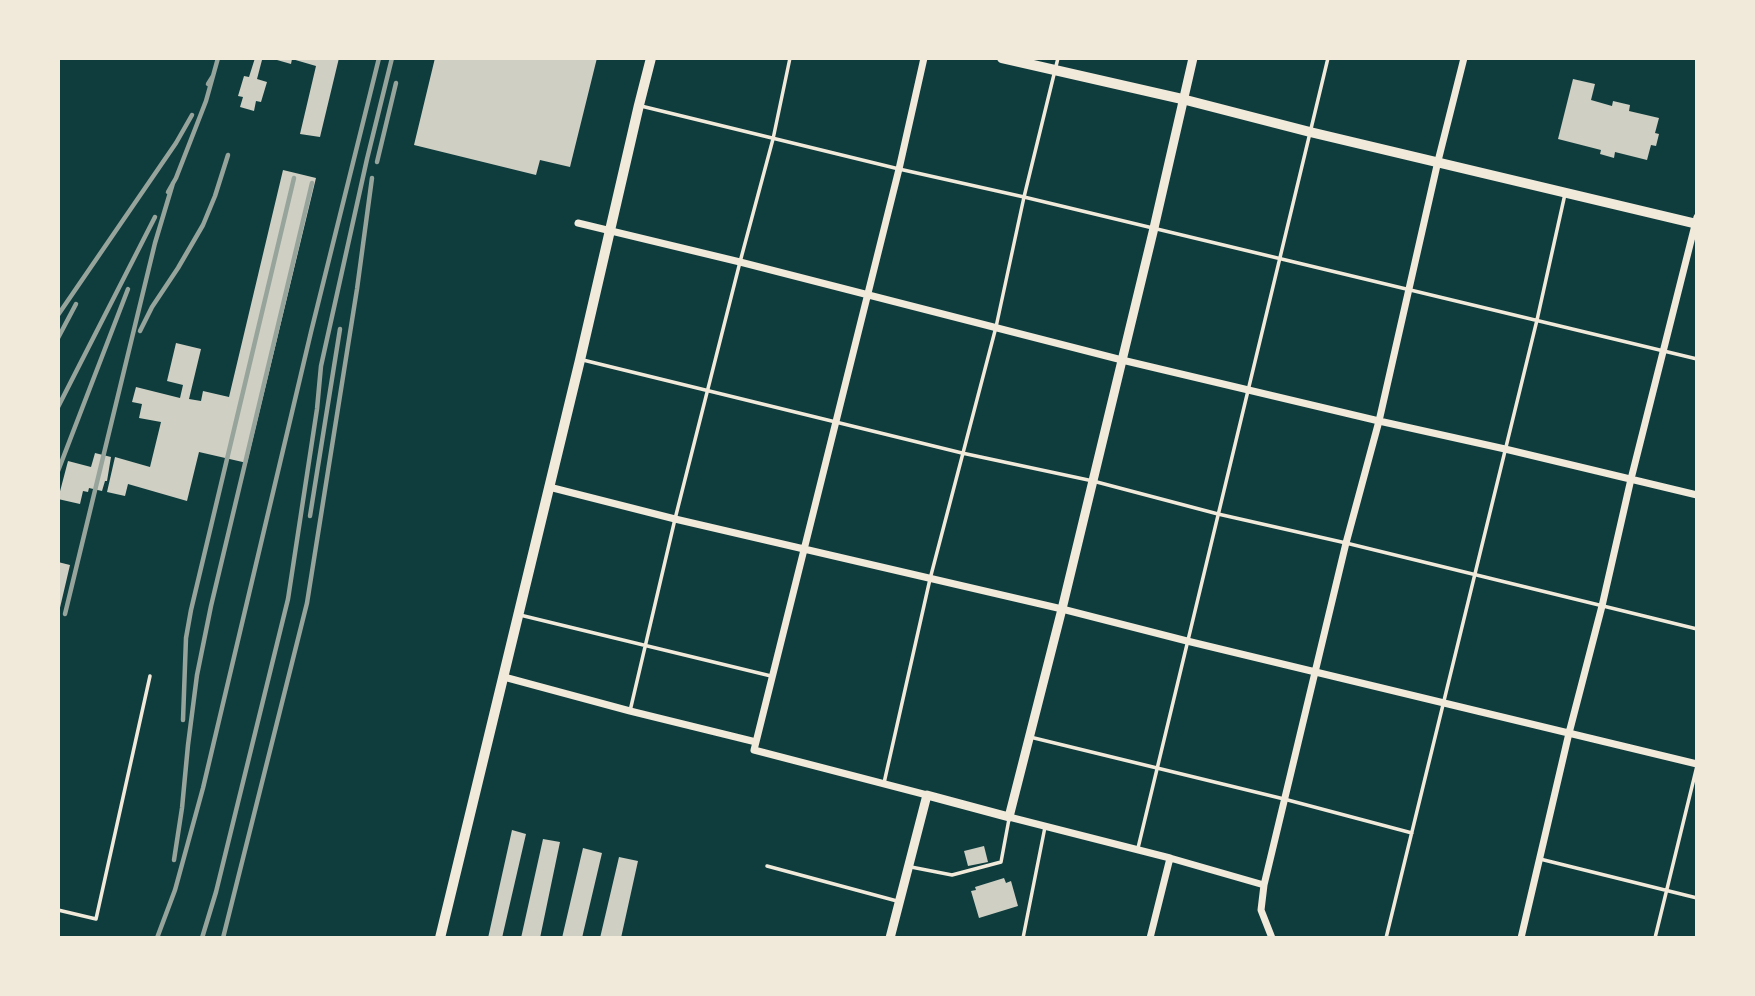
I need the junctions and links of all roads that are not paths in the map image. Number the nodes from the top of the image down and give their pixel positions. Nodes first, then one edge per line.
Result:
1 (651, 58) edge
2 (790, 58) edge
3 (923, 58) edge
4 (1002, 58) edge
5 (1058, 58) edge
6 (1193, 58) edge
7 (1328, 58) edge
8 (1464, 58) edge
9 (1055, 70) junction
10 (1182, 99) junction
11 (639, 105) junction
12 (1310, 132) junction
13 (773, 139) junction
14 (1438, 161) junction
15 (899, 169) junction
16 (1565, 192) junction
17 (1024, 197) junction
18 (1697, 221) edge
19 (578, 223) dead end
20 (1154, 228) junction
21 (611, 231) junction
22 (1279, 258) junction
23 (740, 262) junction
24 (1409, 289) junction
25 (867, 295) junction
26 (1537, 320) junction
27 (996, 327) junction
28 (1663, 351) junction
29 (1697, 359) edge
30 (580, 360) junction
31 (1122, 360) junction
32 (1249, 389) junction
33 (708, 391) junction
34 (1379, 421) junction
35 (836, 422) junction
36 (1505, 449) junction
37 (962, 453) junction
38 (1631, 479) junction
39 (1093, 481) junction
40 (549, 487) junction
41 (1697, 495) edge
42 (1218, 514) junction
43 (675, 519) junction
44 (1346, 543) junction
45 (804, 548) junction
46 (1474, 576) junction
47 (930, 579) junction
48 (1602, 606) junction
49 (1062, 609) junction
50 (519, 615) junction
51 (1697, 629) edge
52 (1187, 641) junction
53 (645, 646) junction
54 (1315, 671) junction
55 (150, 676) dead end
56 (504, 677) junction
57 (773, 677) junction
58 (1443, 703) junction
59 (630, 711) junction
60 (1569, 733) junction
61 (1029, 737) junction
62 (756, 741) junction
63 (1697, 765) edge
64 (1158, 768) junction
65 (884, 783) junction
66 (927, 794) junction
67 (1284, 799) junction
68 (1009, 817) junction
69 (1045, 827) junction
70 (1412, 833) junction
71 (1137, 850) junction
72 (1170, 858) junction
73 (1541, 859) junction
74 (767, 866) dead end
75 (908, 866) junction
76 (1264, 885) junction
77 (1667, 891) junction
78 (1697, 898) edge
79 (899, 901) junction
80 (58, 910) edge
81 (440, 938) edge
82 (890, 938) edge
83 (1023, 938) edge
84 (1150, 938) edge
85 (1272, 938) edge
86 (1386, 938) edge
87 (1521, 938) edge
88 (1655, 938) edge

1 - 11 main road
2 - 13 lane
3 - 15 street
4 - 9 main road
5 - 9 lane
6 - 10 street
7 - 12 lane
8 - 14 street
9 - 10 main road
9 - 17 lane
10 - 12 main road
10 - 20 street
11 - 13 lane
11 - 21 main road
12 - 14 main road
12 - 22 lane
13 - 15 lane
13 - 23 lane
14 - 16 main road
14 - 24 street
15 - 17 lane
15 - 25 street
16 - 18 main road
16 - 26 lane
17 - 20 lane
17 - 27 lane
18 - 28 street
19 - 21 street
20 - 22 lane
20 - 31 street
21 - 23 street
21 - 30 main road
22 - 24 lane
22 - 32 lane
23 - 25 street
23 - 33 lane
24 - 26 lane
24 - 34 street
25 - 27 street
25 - 35 street
26 - 28 lane
26 - 36 lane
27 - 31 street
27 - 37 lane
28 - 29 lane
28 - 38 street
30 - 33 lane
30 - 40 main road
31 - 32 street
31 - 39 street
32 - 34 street
32 - 42 lane
33 - 35 lane
33 - 43 lane
34 - 36 street
34 - 44 street
35 - 37 lane
35 - 45 street
36 - 38 street
36 - 46 lane
37 - 39 lane
37 - 47 lane
38 - 41 street
38 - 48 street
39 - 42 lane
39 - 49 street
40 - 43 street
40 - 50 main road
42 - 44 lane
42 - 52 lane
43 - 45 street
43 - 53 lane
44 - 46 lane
44 - 54 street
45 - 47 street
45 - 57 street
46 - 48 lane
46 - 58 lane
47 - 49 street
47 - 65 lane
48 - 51 lane
48 - 60 street
49 - 52 street
49 - 61 street
50 - 53 lane
50 - 56 main road
52 - 54 street
52 - 64 lane
53 - 57 lane
53 - 59 lane
54 - 58 street
54 - 67 street
55 - 80 lane
56 - 59 street
56 - 81 main road
57 - 62 street
58 - 60 street
58 - 70 lane
59 - 62 street
60 - 63 street
60 - 73 street
61 - 64 lane
61 - 68 street
62 - 65 street
63 - 77 lane
64 - 67 lane
64 - 71 lane
65 - 66 street
66 - 68 street
66 - 75 street
67 - 70 lane
67 - 76 street
68 - 69 street
68 - 75 lane
69 - 71 street
69 - 83 lane
70 - 86 lane
71 - 72 street
72 - 76 street
72 - 84 street
73 - 77 lane
73 - 87 street
74 - 79 lane
75 - 79 street
76 - 85 street
77 - 78 lane
77 - 88 lane
79 - 82 street

